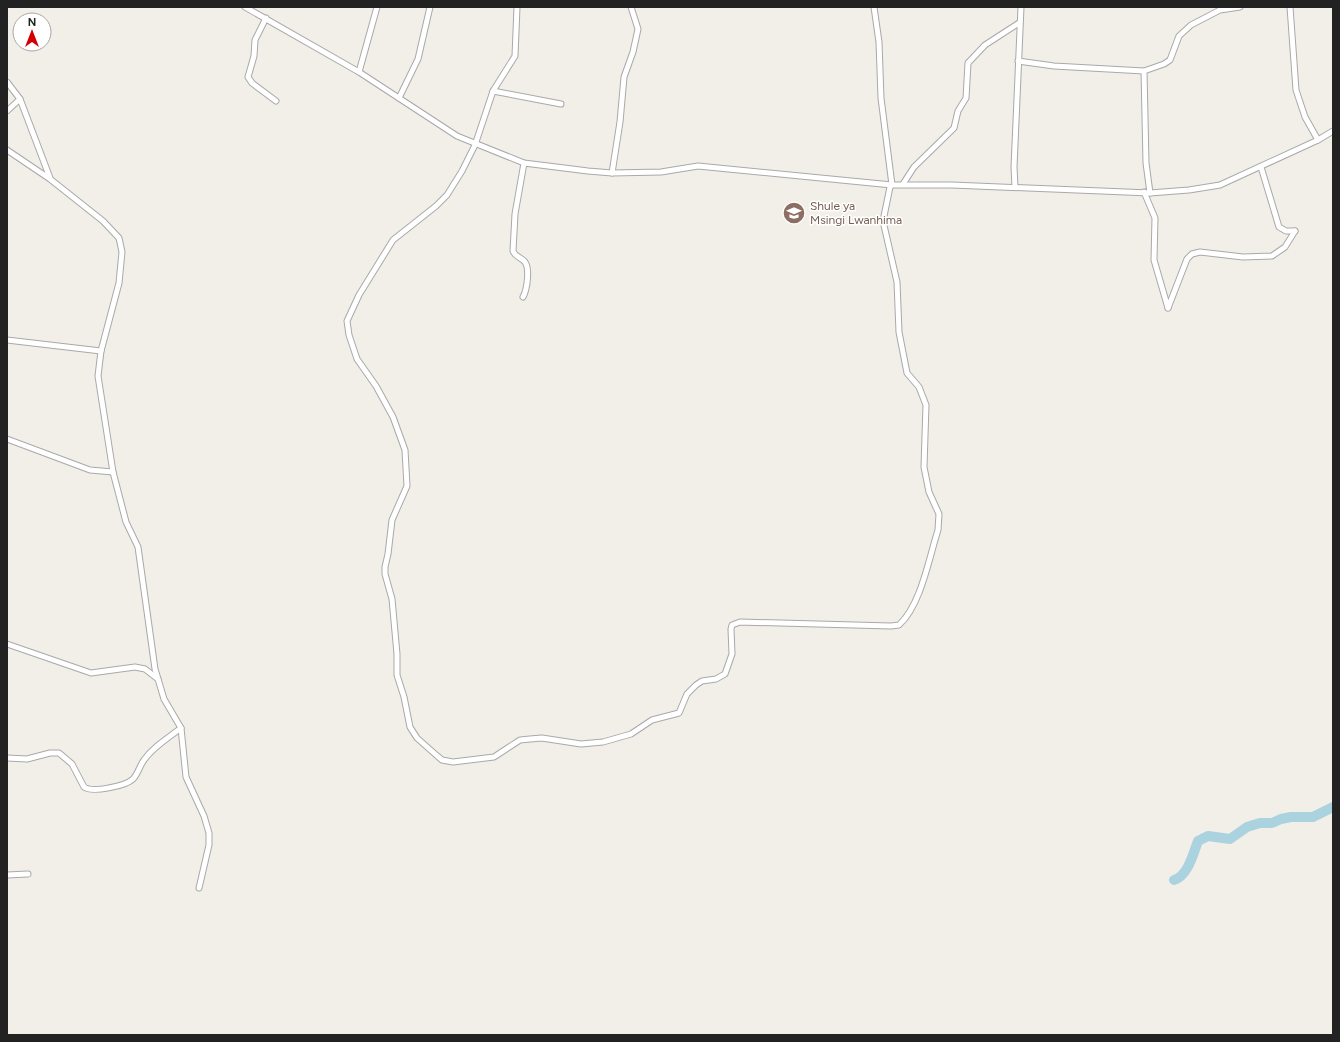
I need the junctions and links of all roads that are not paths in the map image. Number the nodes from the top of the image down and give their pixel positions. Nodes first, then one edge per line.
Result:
1 (245, 7) edge
2 (377, 7) edge
3 (430, 7) edge
4 (517, 7) edge
5 (630, 7) edge
6 (874, 7) edge
7 (1021, 7) edge
8 (1240, 7) edge
9 (1290, 7) edge
10 (257, 10) edge
11 (266, 18) junction
12 (1019, 23) junction
13 (1018, 61) junction
14 (1144, 71) junction
15 (359, 72) junction
16 (7, 82) edge
17 (494, 91) junction
18 (400, 98) junction
19 (20, 99) junction
20 (276, 101) dead end
21 (561, 104) dead end
22 (7, 111) edge
23 (1333, 131) edge
24 (1318, 140) junction
25 (475, 145) junction
26 (7, 150) edge
27 (524, 163) junction
28 (1261, 167) junction
29 (612, 173) junction
30 (50, 179) junction
31 (892, 184) junction
32 (903, 184) junction
33 (1015, 187) junction
34 (1147, 193) junction
35 (523, 297) dead end
36 (7, 340) edge
37 (101, 351) junction
38 (7, 439) edge
39 (113, 472) junction
40 (7, 644) edge
41 (158, 679) junction
42 (181, 728) junction
43 (7, 758) edge
44 (28, 874) dead end
45 (7, 875) edge
46 (199, 888) dead end

1 - 10 street
2 - 15 street
3 - 18 street
4 - 17 street
5 - 29 street
6 - 31 street
7 - 12 street
8 - 14 street
9 - 24 street
10 - 11 street
11 - 15 street
11 - 20 street
12 - 13 street
12 - 32 street
13 - 14 street
13 - 33 street
14 - 34 street
15 - 18 street
16 - 19 street
17 - 21 street
17 - 25 street
18 - 25 street
19 - 22 street
19 - 30 street
23 - 24 street
24 - 28 street
25 - 27 street
25 - 31 street
26 - 30 street
27 - 29 street
27 - 35 street
28 - 34 street
28 - 34 street
29 - 31 street
30 - 37 street
31 - 32 street
32 - 33 street
33 - 34 street
36 - 37 street
37 - 39 street
38 - 39 street
39 - 41 street
40 - 41 street
41 - 42 street
42 - 43 street
42 - 46 street
44 - 45 street

